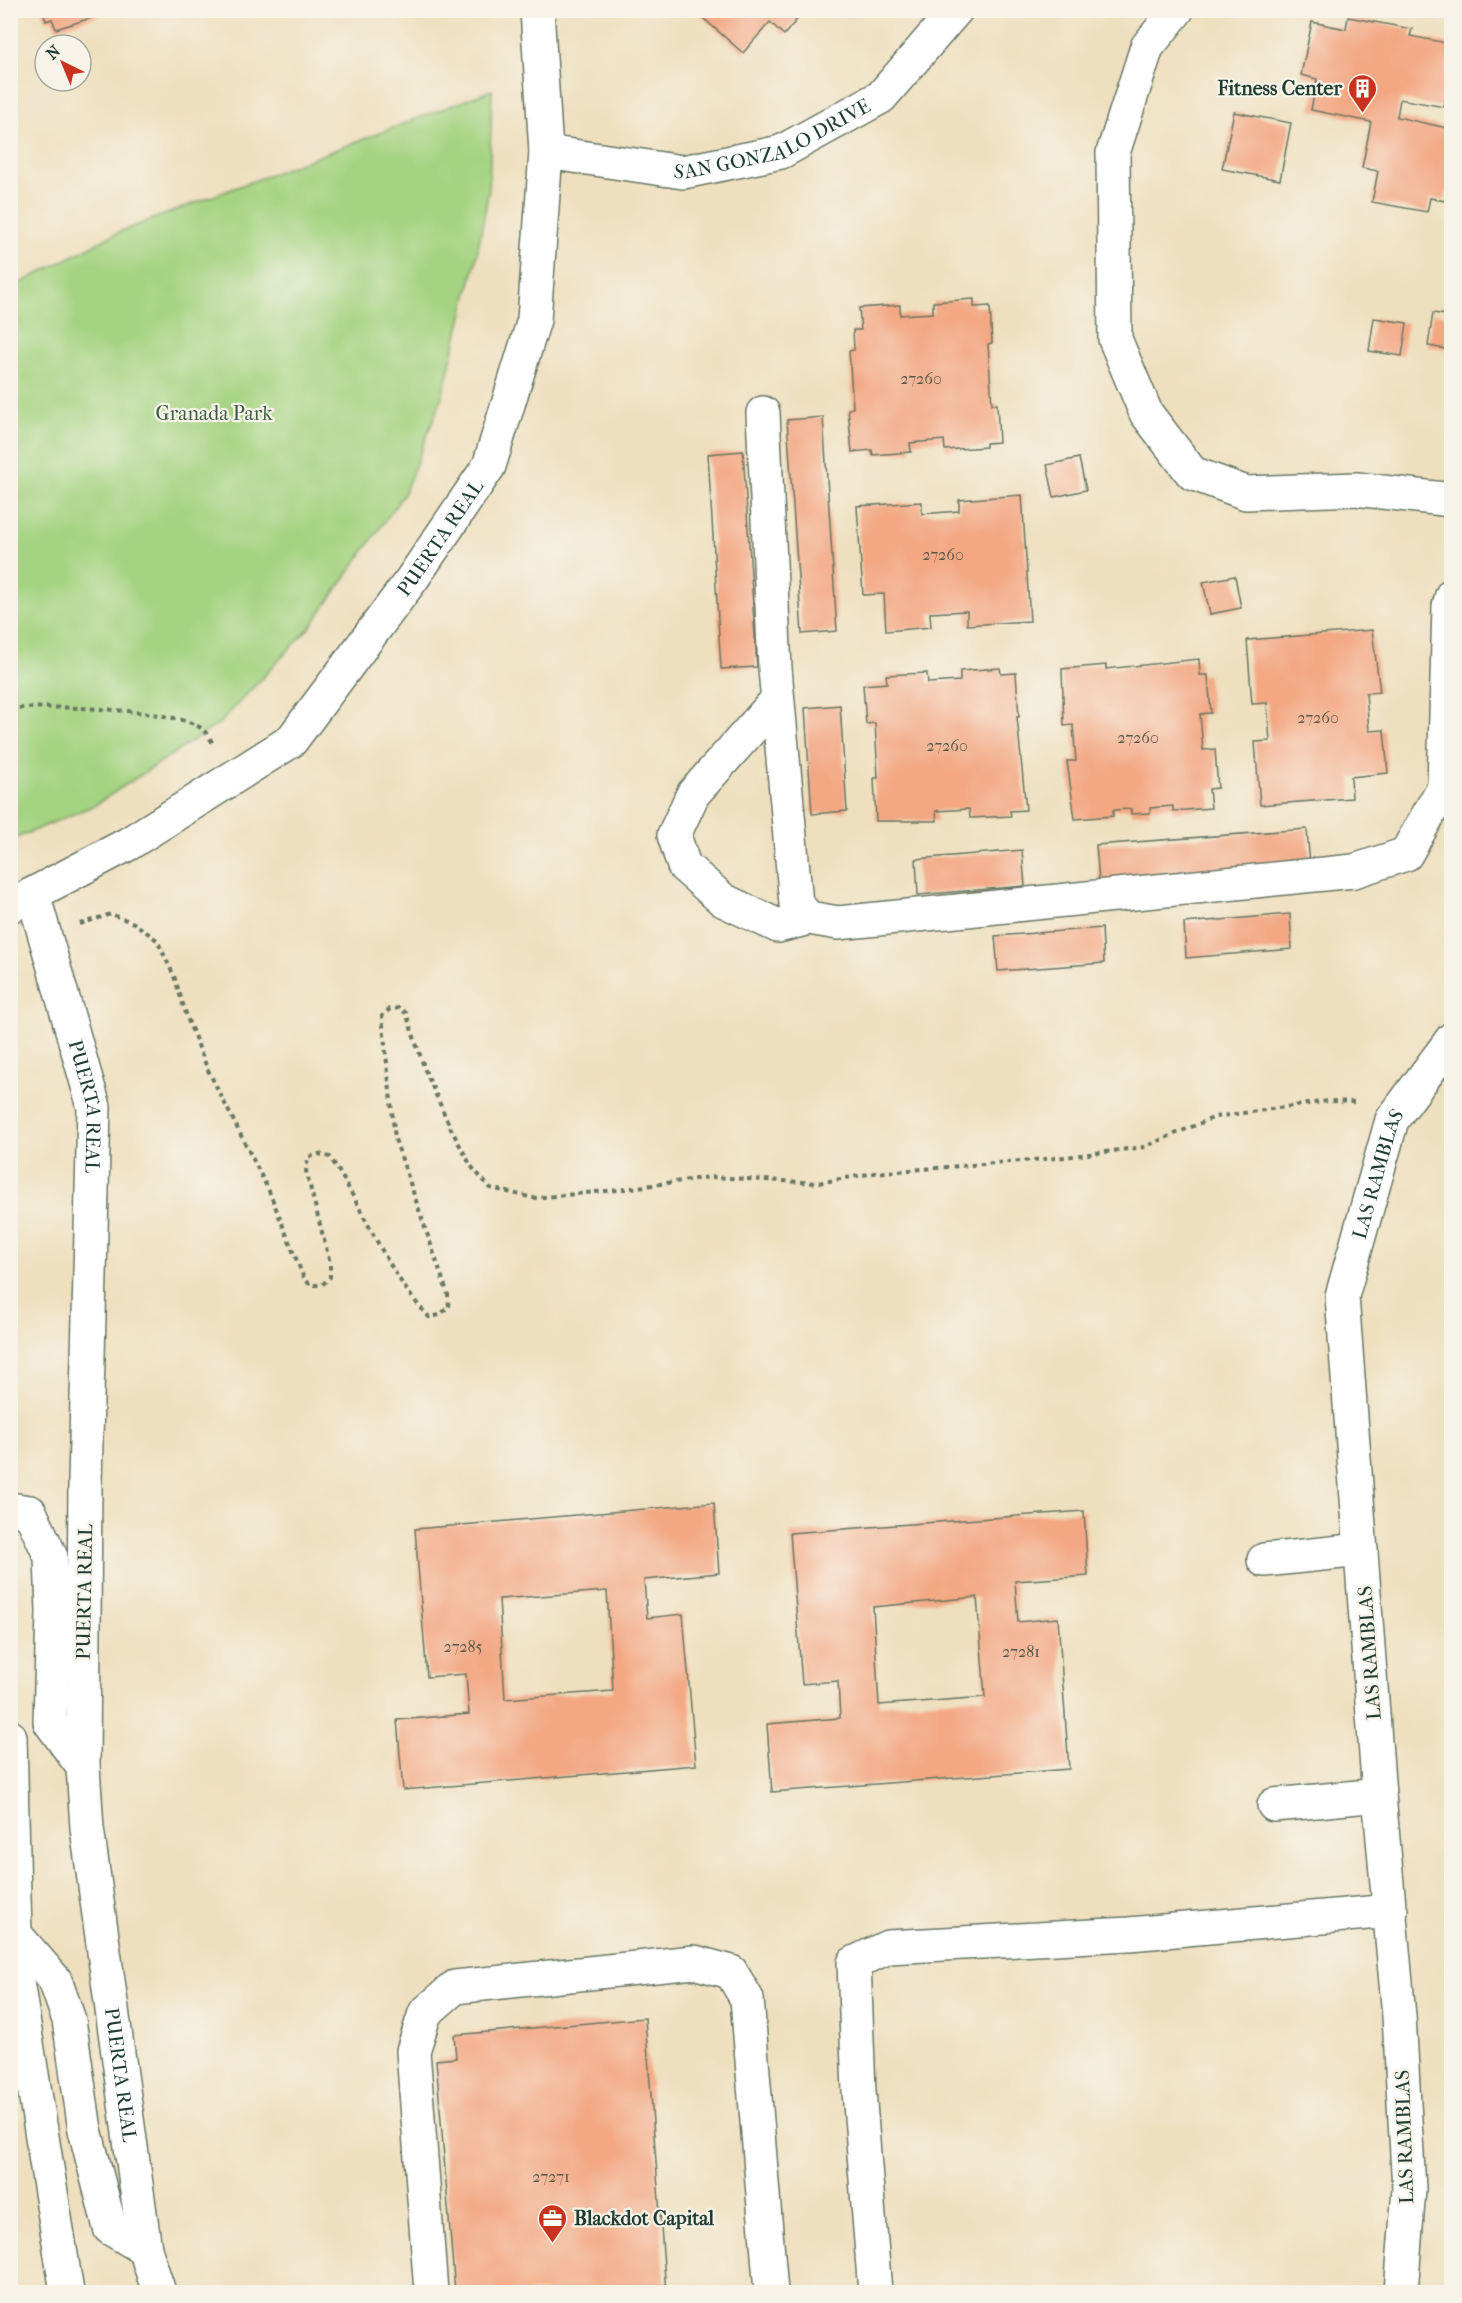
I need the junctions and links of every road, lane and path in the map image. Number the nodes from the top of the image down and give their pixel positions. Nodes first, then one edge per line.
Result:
1 (537, 10) edge
2 (956, 10) edge
3 (1177, 10) edge
4 (546, 152) junction
5 (763, 413) dead end
6 (1452, 500) edge
7 (1452, 595) edge
8 (777, 700) junction
9 (10, 709) edge
10 (238, 775) junction
11 (22, 900) edge
12 (809, 918) junction
13 (45, 935) junction
14 (1452, 1039) edge
15 (1392, 1120) junction
16 (10, 1509) edge
17 (1361, 1550) junction
18 (1264, 1560) dead end
19 (10, 1737) edge
20 (82, 1767) junction
21 (1379, 1795) junction
22 (1274, 1805) dead end
23 (1391, 1911) junction
24 (13, 1934) edge
25 (145, 2249) junction
26 (66, 2292) edge
27 (159, 2292) edge
28 (431, 2292) edge
29 (771, 2292) edge
30 (875, 2292) edge
31 (1401, 2292) edge

1 - 4 street, PUERTA REAL
2 - 4 street, SAN GONZALO DRIVE
3 - 6 street
4 - 10 street, PUERTA REAL
5 - 8 street
7 - 12 street
8 - 12 street
8 - 12 street
9 - 10 path
10 - 11 street, PUERTA REAL
11 - 13 street, PUERTA REAL
13 - 15 path
13 - 20 street, PUERTA REAL
14 - 15 street, LAS RAMBLAS
15 - 17 street, LAS RAMBLAS
16 - 20 street
17 - 18 street
17 - 21 street, LAS RAMBLAS
19 - 24 street
20 - 25 street, PUERTA REAL
21 - 22 street
21 - 23 street, LAS RAMBLAS
23 - 30 street
23 - 31 street, LAS RAMBLAS
24 - 25 street
24 - 26 street
25 - 27 street, PUERTA REAL
28 - 29 street

